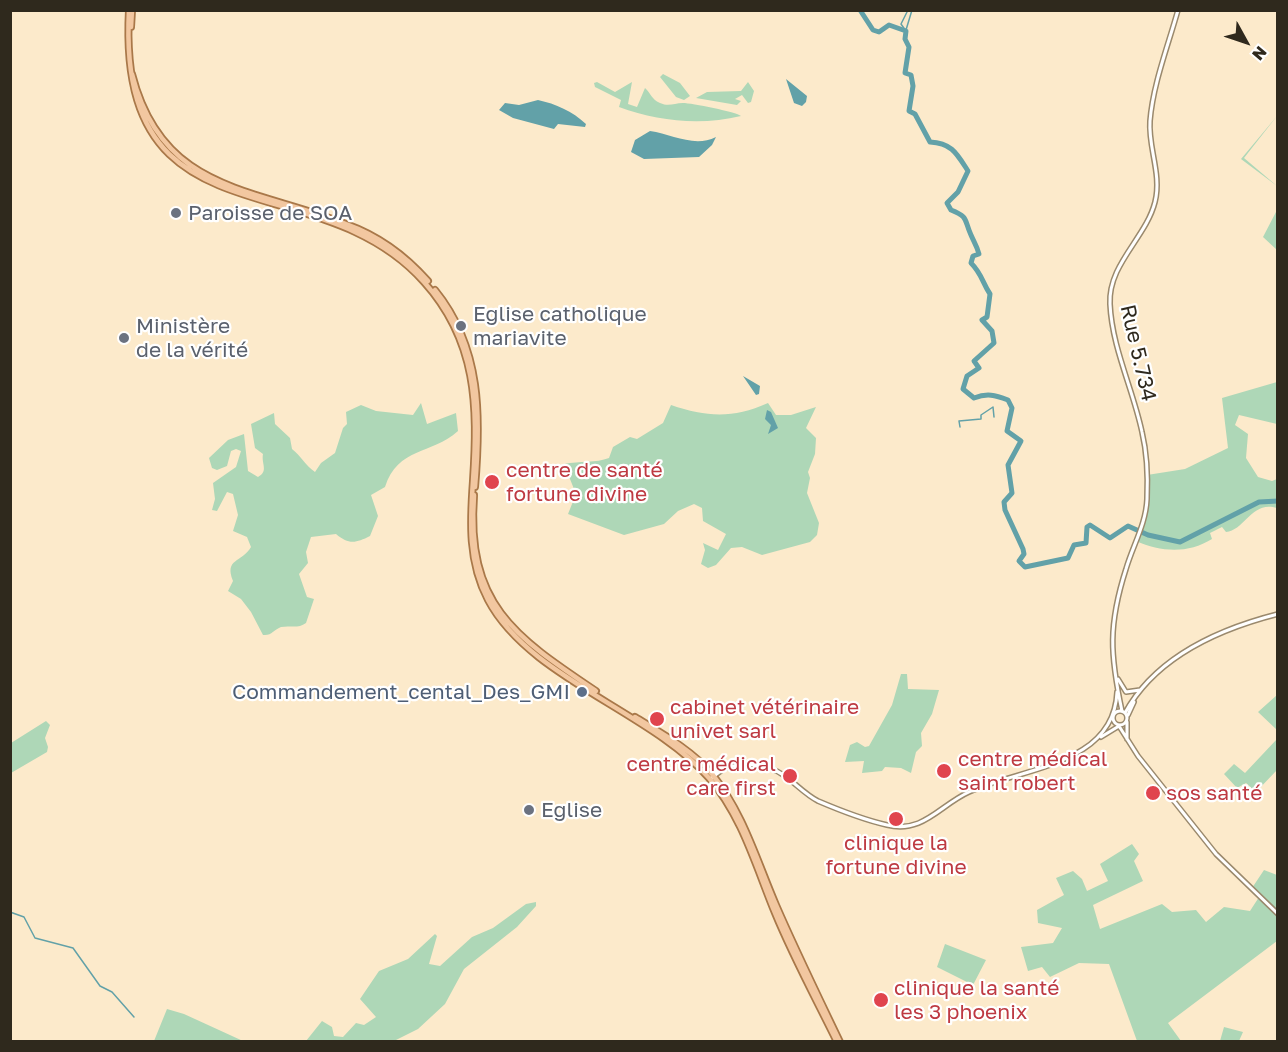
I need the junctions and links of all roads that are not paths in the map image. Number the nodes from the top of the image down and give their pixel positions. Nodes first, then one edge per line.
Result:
1 (131, 10) edge
2 (1178, 10) edge
3 (1278, 614) edge
4 (1114, 666) junction
5 (1117, 689) junction
6 (1140, 691) junction
7 (1125, 715) junction
8 (1114, 716) junction
9 (1119, 726) junction
10 (1097, 738) junction
11 (1129, 743) junction
12 (706, 768) junction
13 (721, 770) junction
14 (711, 776) junction
15 (718, 783) junction
16 (1278, 914) edge
17 (839, 1041) edge

1 - 12 main road
1 - 14 main road
2 - 4 street, Rue 5.734
3 - 6 street
4 - 5 street, Rue 5.734
4 - 6 street
5 - 7 street, Rue 5.734
5 - 8 street
6 - 7 street
7 - 8 street
7 - 9 street
7 - 11 street, Rue 5.734
8 - 9 street
8 - 10 street
9 - 10 street
9 - 11 street
10 - 13 street
11 - 16 street
12 - 13 street
12 - 14 main road
13 - 14 street
13 - 15 street
14 - 15 main road
14 - 17 main road
15 - 17 main road

